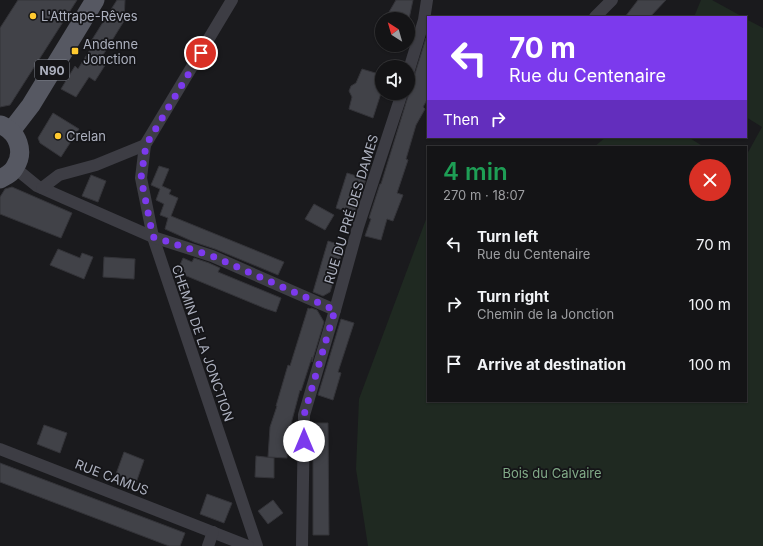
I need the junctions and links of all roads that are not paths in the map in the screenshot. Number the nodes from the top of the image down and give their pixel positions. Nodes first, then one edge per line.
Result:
1 (95, 0) edge
2 (232, 0) edge
3 (427, 0) edge
4 (612, 0) edge
5 (596, 16) edge
6 (412, 60) edge
7 (400, 100) edge
8 (6, 128) edge
9 (146, 145) junction
10 (7, 174) edge
11 (42, 188) junction
12 (153, 237) junction
13 (335, 310) junction
14 (0, 449) edge
15 (213, 532) junction
16 (208, 546) edge
17 (248, 546) edge
18 (257, 546) edge
19 (302, 546) edge

1 - 8 main road, N90
2 - 9 street, CHEMIN DE LA JONCTION
3 - 6 street
4 - 5 street
7 - 13 street, RUE DU PRÉ DES DAMES
8 - 10 main road, N90
9 - 11 street
9 - 12 street, CHEMIN DE LA JONCTION
10 - 11 street
11 - 12 street
12 - 13 street
12 - 18 street, CHEMIN DE LA JONCTION
13 - 19 street, RUE DU PRÉ DES DAMES
14 - 15 street, RUE CAMUS
15 - 16 street
15 - 17 street, RUE CAMUS

